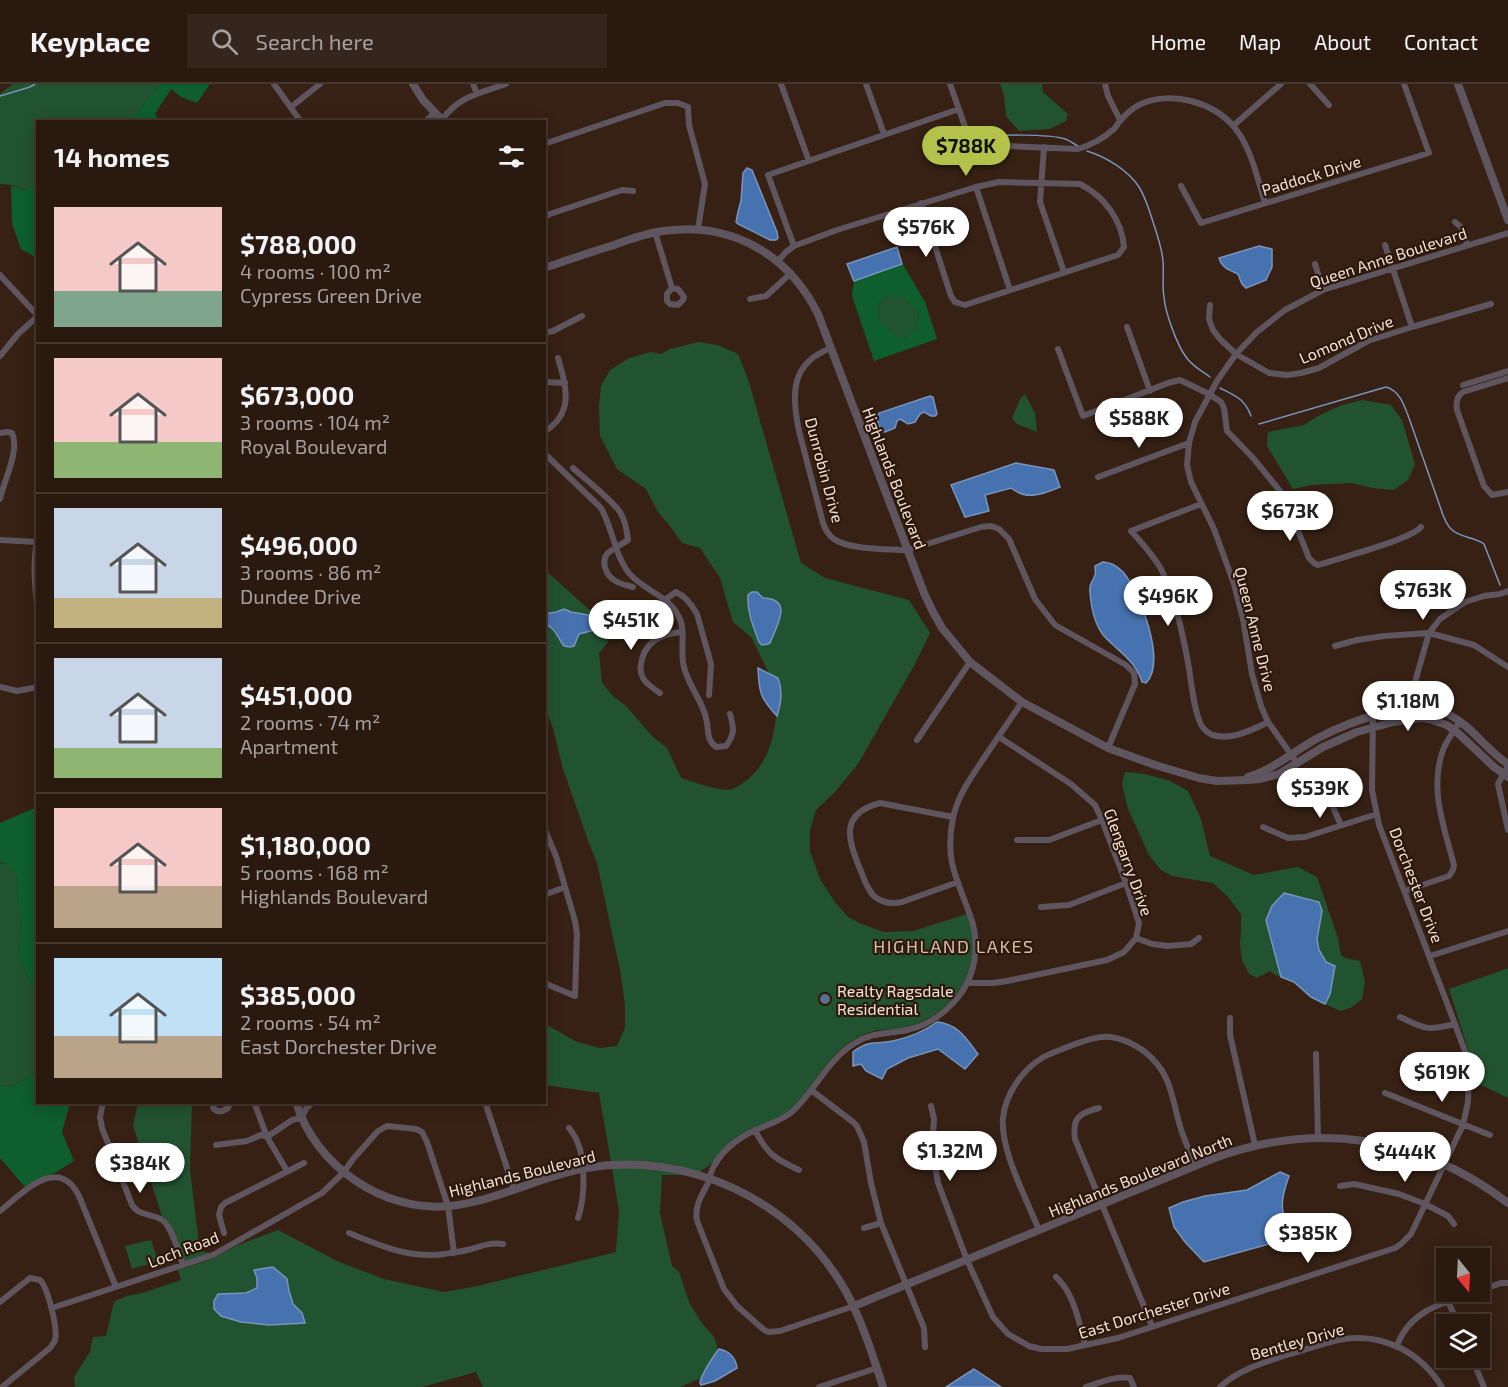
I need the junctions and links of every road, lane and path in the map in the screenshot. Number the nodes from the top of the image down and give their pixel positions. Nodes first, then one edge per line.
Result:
1 (274, 84) edge
2 (320, 84) edge
3 (413, 84) edge
4 (473, 84) edge
5 (506, 84) edge
6 (782, 84) edge
7 (866, 84) edge
8 (950, 84) edge
9 (1105, 84) edge
10 (1281, 84) edge
11 (1310, 84) edge
12 (1404, 84) edge
13 (1458, 84) edge
14 (477, 94) junction
15 (1329, 105) dead end
16 (291, 106) junction
17 (959, 109) junction
18 (434, 113) junction
19 (300, 120) edge
20 (427, 120) edge
21 (442, 120) edge
22 (444, 120) edge
23 (1120, 120) junction
24 (1234, 125) junction
25 (884, 134) junction
26 (546, 143) edge
27 (1044, 147) junction
28 (809, 161) junction
29 (1042, 183) junction
30 (1181, 186) dead end
31 (976, 187) junction
32 (633, 191) dead end
33 (921, 203) junction
34 (1265, 203) junction
35 (546, 216) edge
36 (1508, 220) edge
37 (1455, 222) dead end
38 (698, 229) junction
39 (655, 232) junction
40 (1508, 233) edge
41 (1385, 245) dead end
42 (1467, 245) junction
43 (794, 246) junction
44 (778, 261) junction
45 (1315, 264) dead end
46 (546, 267) edge
47 (1392, 268) junction
48 (1064, 272) junction
49 (791, 273) junction
50 (0, 275) edge
51 (672, 288) dead end
52 (1010, 290) junction
53 (1323, 290) junction
54 (750, 299) dead end
55 (1491, 303) dead end
56 (1210, 305) dead end
57 (36, 315) edge
58 (582, 316) dead end
59 (36, 317) edge
60 (1127, 327) dead end
61 (1412, 327) junction
62 (546, 333) edge
63 (831, 348) junction
64 (1059, 349) dead end
65 (1236, 354) junction
66 (0, 356) edge
67 (558, 358) dead end
68 (1508, 371) edge
69 (1508, 378) edge
70 (546, 382) edge
71 (565, 383) junction
72 (1463, 385) dead end
73 (1150, 391) junction
74 (1209, 394) junction
75 (546, 430) edge
76 (0, 433) edge
77 (1189, 443) junction
78 (546, 455) edge
79 (573, 468) dead end
80 (1098, 477) dead end
81 (1508, 492) edge
82 (0, 499) edge
83 (1201, 504) junction
84 (1421, 527) dead end
85 (0, 540) edge
86 (36, 540) edge
87 (616, 549) junction
88 (908, 550) junction
89 (36, 559) edge
90 (633, 587) dead end
91 (36, 589) edge
92 (1508, 591) edge
93 (666, 599) junction
94 (681, 632) junction
95 (1429, 633) junction
96 (1335, 646) dead end
97 (970, 662) junction
98 (1508, 667) edge
99 (0, 687) edge
100 (36, 687) edge
101 (660, 693) dead end
102 (709, 695) dead end
103 (1022, 702) junction
104 (1415, 707) junction
105 (730, 714) dead end
106 (1373, 717) junction
107 (1268, 722) junction
108 (1460, 722) junction
109 (1373, 727) junction
110 (1455, 730) junction
111 (999, 737) junction
112 (917, 740) dead end
113 (1108, 748) junction
114 (1291, 756) junction
115 (1296, 763) junction
116 (1508, 765) edge
117 (1505, 775) edge
118 (1233, 781) junction
119 (1326, 798) dead end
120 (1377, 814) junction
121 (953, 818) junction
122 (1102, 820) junction
123 (1341, 825) junction
124 (1263, 827) dead end
125 (1508, 830) edge
126 (546, 833) edge
127 (1017, 840) dead end
128 (958, 882) junction
129 (1126, 883) junction
130 (566, 887) junction
131 (1405, 891) junction
132 (546, 894) edge
133 (1041, 907) dead end
134 (1508, 931) edge
135 (1136, 938) junction
136 (1199, 938) dead end
137 (1430, 956) junction
138 (967, 983) junction
139 (546, 984) edge
140 (1400, 1017) dead end
141 (1230, 1018) dead end
142 (1455, 1024) junction
143 (1316, 1054) dead end
144 (811, 1090) junction
145 (1385, 1093) dead end
146 (103, 1104) edge
147 (214, 1104) edge
148 (229, 1104) edge
149 (255, 1104) edge
150 (297, 1104) edge
151 (312, 1104) edge
152 (486, 1104) edge
153 (931, 1106) dead end
154 (1099, 1108) dead end
155 (301, 1118) junction
156 (1463, 1125) junction
157 (569, 1128) dead end
158 (755, 1130) junction
159 (1490, 1135) dead end
160 (267, 1137) junction
161 (1318, 1138) junction
162 (216, 1145) dead end
163 (1255, 1146) junction
164 (304, 1163) dead end
165 (1443, 1164) junction
166 (1195, 1166) junction
167 (583, 1169) junction
168 (800, 1170) dead end
169 (287, 1171) junction
170 (344, 1173) junction
171 (710, 1178) junction
172 (1340, 1186) dead end
173 (514, 1189) junction
174 (1508, 1203) edge
175 (1425, 1204) junction
176 (1102, 1205) junction
177 (448, 1206) junction
178 (1, 1210) edge
179 (578, 1218) dead end
180 (881, 1223) junction
181 (1454, 1224) dead end
182 (864, 1228) dead end
183 (1039, 1230) junction
184 (224, 1233) dead end
185 (348, 1233) dead end
186 (503, 1244) dead end
187 (454, 1252) junction
188 (967, 1260) junction
189 (183, 1265) junction
190 (1056, 1277) dead end
191 (1508, 1283) edge
192 (907, 1285) junction
193 (116, 1287) junction
194 (1490, 1287) edge
195 (0, 1302) edge
196 (1446, 1302) edge
197 (854, 1306) junction
198 (52, 1308) junction
199 (1152, 1326) junction
200 (1085, 1346) junction
201 (1397, 1346) junction
202 (925, 1347) dead end
203 (877, 1368) junction
204 (1476, 1368) edge
205 (832, 1385) edge
206 (2, 1387) edge
207 (819, 1387) edge
208 (883, 1387) edge
209 (1086, 1387) edge
210 (1134, 1387) edge
211 (1220, 1387) edge
212 (1442, 1387) edge
213 (1484, 1387) edge

1 - 16 street
2 - 16 street
3 - 18 street
4 - 14 street
5 - 14 street
6 - 28 street
7 - 25 street
8 - 17 street
9 - 23 street
10 - 24 street
11 - 15 street
12 - 34 street, Paddock Drive
13 - 36 street
14 - 22 street
16 - 19 street
17 - 25 street
17 - 27 street
18 - 20 street
18 - 21 street
23 - 24 street
23 - 27 street
24 - 34 street
25 - 28 street
26 - 38 street
27 - 29 street
28 - 43 street
29 - 31 street
29 - 48 street
29 - 48 street
30 - 34 street, Paddock Drive
31 - 33 street
31 - 52 street
32 - 35 street
33 - 43 street
33 - 52 street
37 - 42 street
38 - 39 street, Highlands Boulevard
38 - 44 street, Highlands Boulevard
39 - 46 street, Highlands Boulevard
39 - 51 street
40 - 42 street, Queen Anne Boulevard
41 - 47 street
42 - 47 street, Queen Anne Boulevard
43 - 44 street
44 - 49 street, Highlands Boulevard
45 - 53 street
47 - 53 street, Queen Anne Boulevard
47 - 61 street
48 - 52 street
49 - 54 street
49 - 63 street, Highlands Boulevard
50 - 57 street
53 - 65 street, Queen Anne Boulevard
55 - 61 street, Lomond Drive
56 - 65 street, Lomond Drive
58 - 62 street
59 - 66 street
60 - 73 street
61 - 65 street, Lomond Drive
63 - 88 street, Highlands Boulevard
63 - 88 street, Dunrobin Drive
64 - 73 street
65 - 74 street, Queen Anne Boulevard
67 - 71 street
68 - 72 street
69 - 81 street
70 - 71 street
71 - 75 street
73 - 74 street
74 - 77 street, Queen Anne Drive
74 - 84 street
76 - 82 street
77 - 80 street
77 - 83 street, Queen Anne Drive
78 - 87 street
79 - 87 street
83 - 107 street, Queen Anne Drive
83 - 107 street
85 - 86 street
87 - 90 street
87 - 93 street
88 - 97 street, Highlands Boulevard
88 - 113 street
89 - 91 street
92 - 95 street
93 - 94 street
93 - 102 street
94 - 101 street
94 - 105 street
95 - 96 street
95 - 98 street
95 - 104 street
97 - 103 street, Highlands Boulevard
97 - 112 street
99 - 100 street
103 - 111 street
103 - 113 street, Highlands Boulevard
104 - 106 street, Highlands Boulevard
104 - 108 street, Highlands Boulevard
106 - 109 street, Dorchester Drive
106 - 114 street, Highlands Boulevard
107 - 114 street, Queen Anne Drive
108 - 110 street
108 - 116 street, Highlands Boulevard
109 - 110 street, Highlands Boulevard
109 - 115 street, Highlands Boulevard
109 - 120 street, Dorchester Drive
110 - 117 street, Highlands Boulevard
110 - 131 street
111 - 121 street
111 - 122 street, Glengarry Drive
113 - 118 street, Highlands Boulevard
114 - 115 street, Queen Anne Drive
114 - 118 street, Highlands Boulevard
115 - 118 street, Highlands Boulevard
116 - 117 street
117 - 125 street
119 - 123 street
120 - 123 street
120 - 131 street, Dorchester Drive
121 - 128 street
121 - 128 street
122 - 127 street
122 - 129 street, Glengarry Drive
123 - 124 street
126 - 130 street
128 - 138 street
129 - 133 street
129 - 135 street, Glengarry Drive
130 - 132 street
130 - 139 street
131 - 137 street, Dorchester Drive
134 - 137 street
135 - 136 street
135 - 138 street, Glengarry Drive
137 - 142 street, East Dorchester Drive
138 - 144 street
140 - 142 street
141 - 163 street
142 - 156 street, East Dorchester Drive
143 - 161 street
144 - 158 street
144 - 180 street
145 - 156 street
146 - 189 street
147 - 148 street
149 - 160 street
150 - 155 street, Highlands Boulevard
151 - 155 street
152 - 173 street
153 - 188 street, East Dorchester Drive
154 - 176 street
155 - 160 street
155 - 170 street, Highlands Boulevard
156 - 159 street
156 - 165 street, East Dorchester Drive
157 - 167 street
158 - 168 street
158 - 171 street
160 - 162 street
160 - 169 street
161 - 163 street, Highlands Boulevard North
161 - 165 street, Highlands Boulevard North
163 - 166 street, Highlands Boulevard North
164 - 169 street
165 - 174 street, Highlands Boulevard North
165 - 175 street, East Dorchester Drive
166 - 176 street, Highlands Boulevard North
166 - 183 street
167 - 171 street, Highlands Boulevard
167 - 173 street, Highlands Boulevard
167 - 179 street
169 - 184 street
170 - 177 street, Highlands Boulevard
170 - 177 street, Loch Road
170 - 189 street, Loch Road
171 - 197 street, Highlands Boulevard
171 - 197 street
172 - 175 street
173 - 177 street, Highlands Boulevard
175 - 181 street
175 - 199 street, East Dorchester Drive
176 - 183 street, Highlands Boulevard North
176 - 199 street
177 - 187 street, Loch Road
178 - 193 street
180 - 182 street
180 - 192 street
183 - 188 street, Highlands Boulevard North
185 - 187 street
186 - 187 street
188 - 192 street, Highlands Boulevard North
188 - 200 street, East Dorchester Drive
189 - 193 street, Loch Road
190 - 200 street
191 - 194 street
192 - 197 street, Highlands Boulevard North
192 - 202 street
193 - 198 street, Loch Road
195 - 198 street
196 - 201 street
197 - 203 street, Highlands Boulevard
198 - 206 street
199 - 200 street, East Dorchester Drive
201 - 211 street, Bentley Drive
201 - 212 street, Bentley Drive
203 - 205 street
203 - 208 street, Highlands Boulevard
204 - 213 street
205 - 207 street
209 - 210 street

